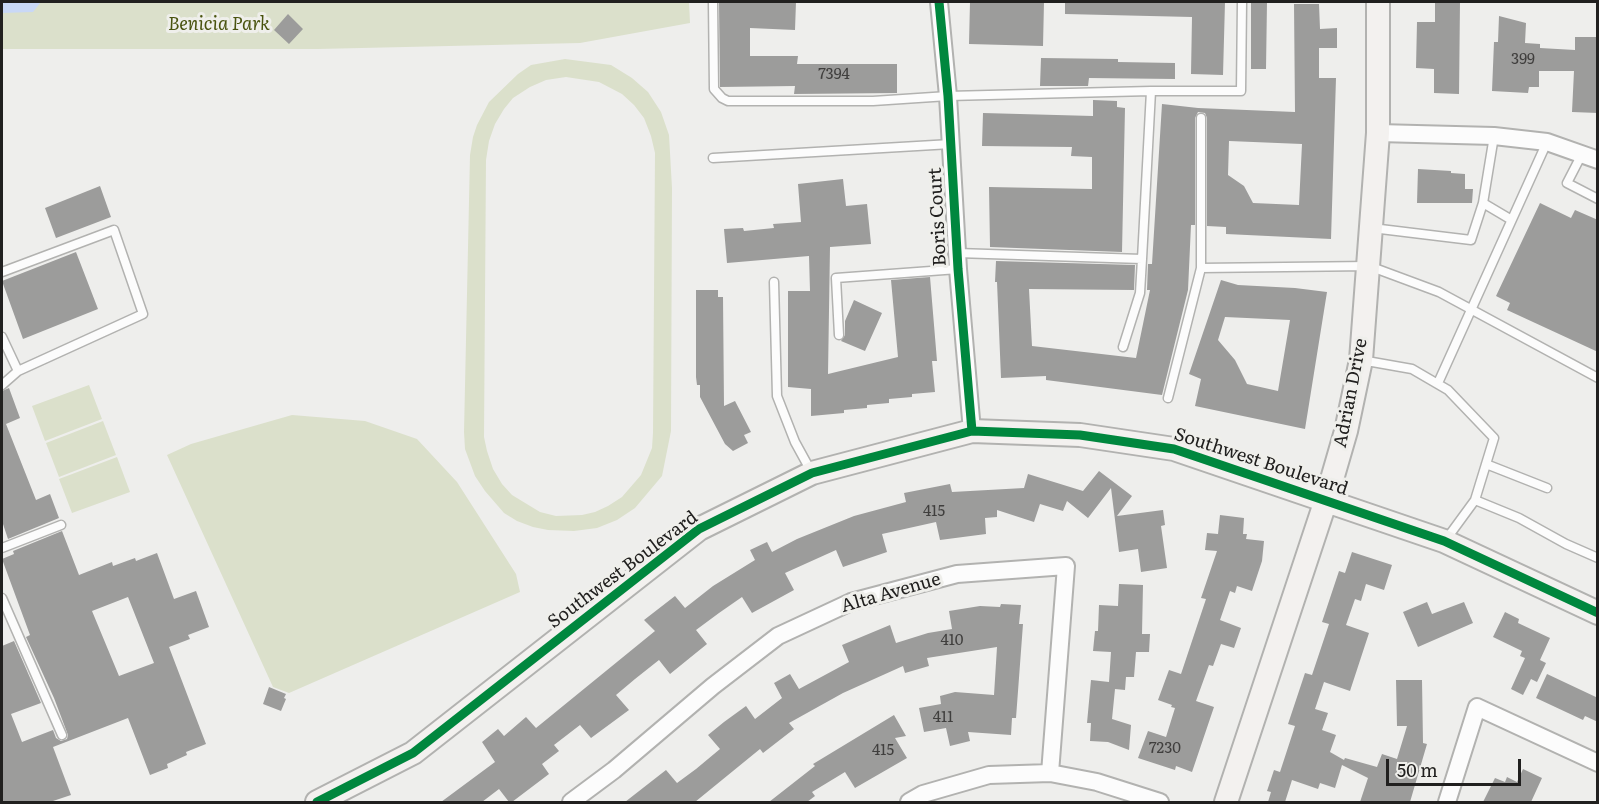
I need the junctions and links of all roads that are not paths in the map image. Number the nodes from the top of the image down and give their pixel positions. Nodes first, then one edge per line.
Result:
1 (713, 2) edge
2 (939, 2) edge
3 (1242, 2) edge
4 (1378, 2) edge
5 (1151, 91) junction
6 (948, 96) junction
7 (1201, 118) dead end
8 (1378, 133) junction
9 (1494, 136) junction
10 (1547, 141) junction
11 (951, 144) junction
12 (1590, 157) edge
13 (713, 158) dead end
14 (1598, 199) edge
15 (1483, 203) junction
16 (1510, 219) junction
17 (1372, 228) junction
18 (1142, 259) junction
19 (957, 261) junction
20 (1369, 266) junction
21 (1200, 268) junction
22 (2, 272) edge
23 (774, 282) dead end
24 (1471, 310) junction
25 (839, 335) dead end
26 (2, 337) edge
27 (1123, 347) dead end
28 (1361, 360) junction
29 (18, 371) junction
30 (1598, 378) edge
31 (1438, 383) junction
32 (2, 385) edge
33 (1168, 398) dead end
34 (972, 431) junction
35 (1486, 464) junction
36 (812, 473) junction
37 (1547, 488) dead end
38 (1326, 500) junction
39 (1475, 500) junction
40 (61, 525) dead end
41 (1444, 541) junction
42 (2, 548) edge
43 (1598, 558) edge
44 (2, 598) edge
45 (1597, 611) edge
46 (62, 735) dead end
47 (1598, 764) edge
48 (1050, 774) junction
49 (317, 802) edge
50 (571, 802) edge
51 (909, 802) edge
52 (1160, 802) edge
53 (1226, 802) edge
54 (1447, 802) edge

1 - 6 lane
2 - 6 street, Boris Court
3 - 5 lane
4 - 8 street, Adrian Drive
5 - 6 lane
5 - 18 lane
6 - 11 street, Boris Court
7 - 21 lane
8 - 9 street
8 - 17 street, Adrian Drive
9 - 10 street
9 - 15 lane
10 - 12 street
10 - 16 lane
11 - 13 lane
11 - 19 street, Boris Court
12 - 14 lane
15 - 16 lane
15 - 17 lane
16 - 24 lane
17 - 20 street, Adrian Drive
18 - 19 lane
18 - 27 lane
19 - 25 lane
19 - 34 street, Boris Court
20 - 21 lane
20 - 24 lane
20 - 28 street, Adrian Drive
21 - 33 lane
22 - 29 lane
23 - 36 lane
24 - 30 lane
24 - 31 lane
26 - 29 lane
28 - 31 lane
28 - 38 street, Adrian Drive
29 - 32 lane
31 - 35 lane
34 - 36 street, Southwest Boulevard
34 - 38 street, Southwest Boulevard
35 - 37 lane
35 - 39 lane
36 - 49 street, Southwest Boulevard
38 - 41 street, Southwest Boulevard
38 - 53 street, Adrian Drive
39 - 41 lane
39 - 43 lane
40 - 42 lane
41 - 45 street, Southwest Boulevard
44 - 46 lane
47 - 54 street
48 - 50 street, Alta Avenue
48 - 51 street
48 - 52 street

